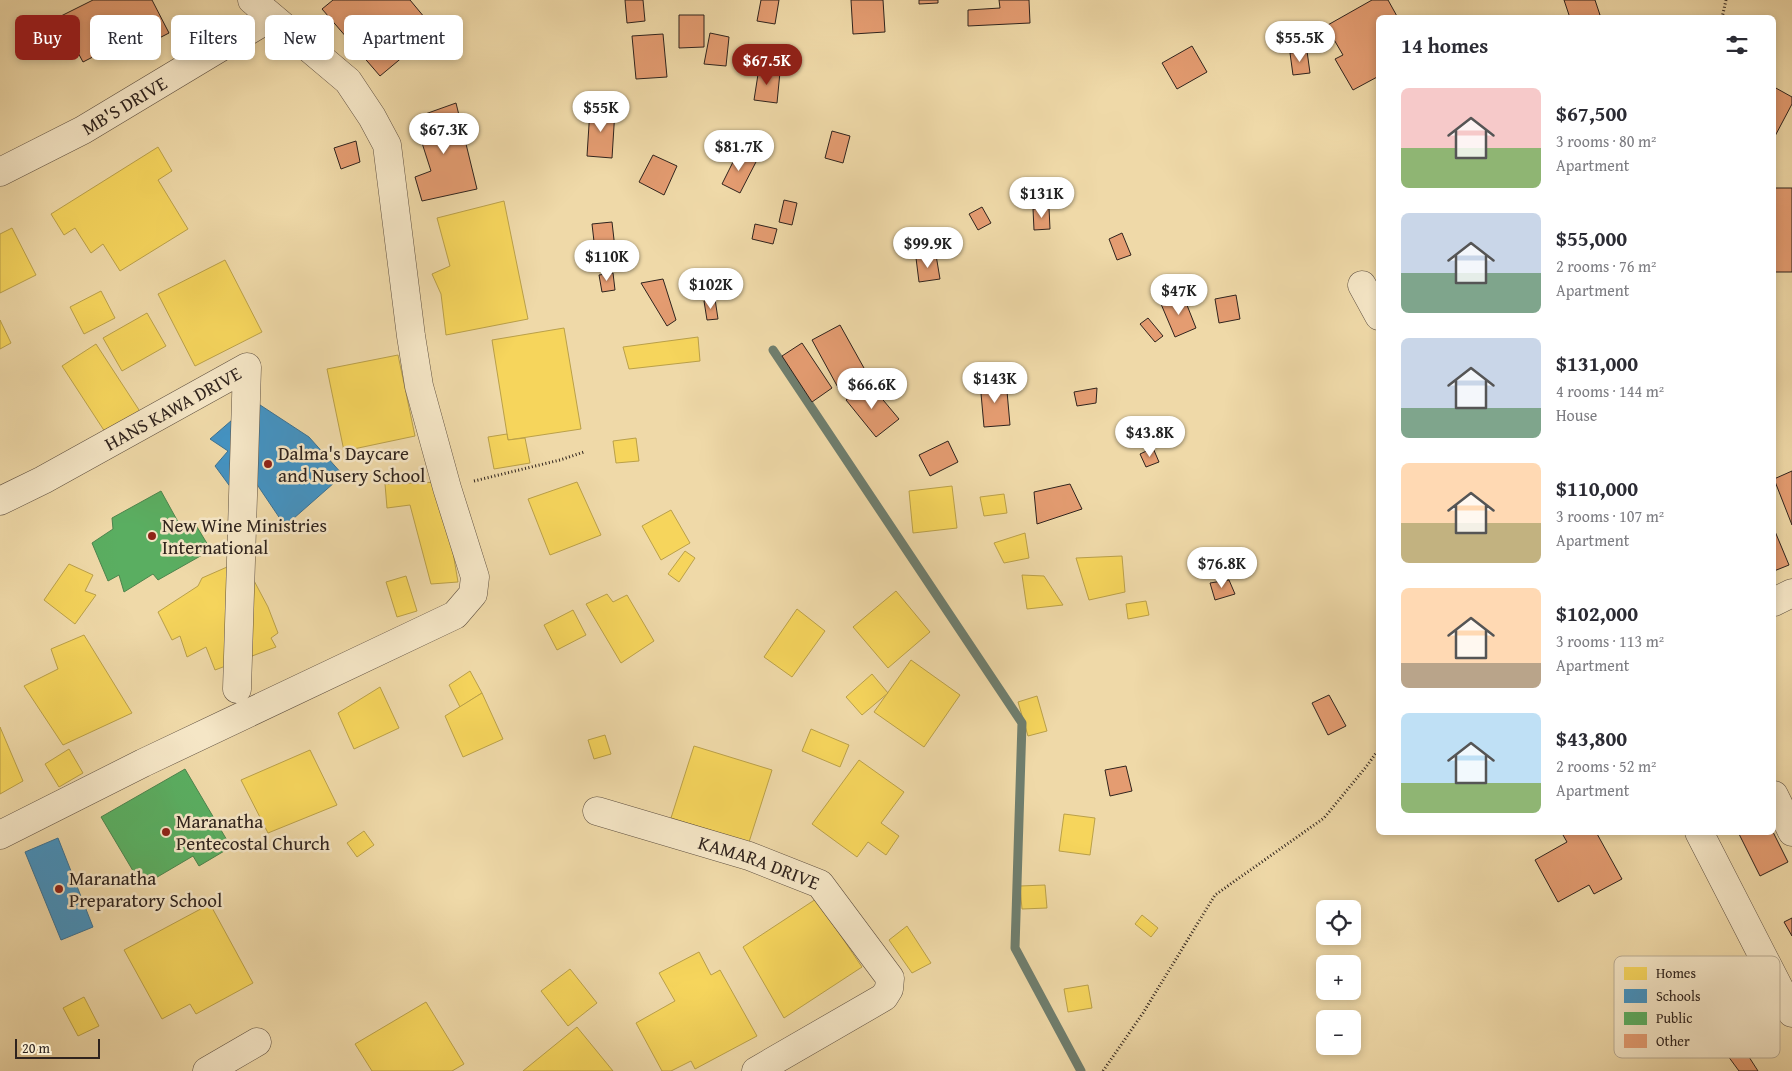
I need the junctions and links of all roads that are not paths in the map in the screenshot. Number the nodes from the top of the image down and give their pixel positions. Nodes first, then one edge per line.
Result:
1 (262, 8) edge
2 (0, 172) edge
3 (1362, 285) dead end
4 (1376, 311) edge
5 (0, 501) edge
6 (1792, 593) edge
7 (1776, 601) edge
8 (237, 690) dead end
9 (1776, 799) edge
10 (596, 811) dead end
11 (1792, 832) edge
12 (0, 835) edge
13 (1701, 835) edge
14 (1763, 956) edge
15 (1780, 990) edge
16 (1792, 1013) edge
17 (257, 1042) dead end
18 (207, 1071) edge
19 (756, 1071) edge

1 - 2 street, MB'S DRIVE
1 - 12 street
3 - 4 street
5 - 8 street, HANS KAWA DRIVE
6 - 7 street
9 - 11 street
10 - 19 street, KAMARA DRIVE
13 - 14 street
15 - 16 street
17 - 18 street

